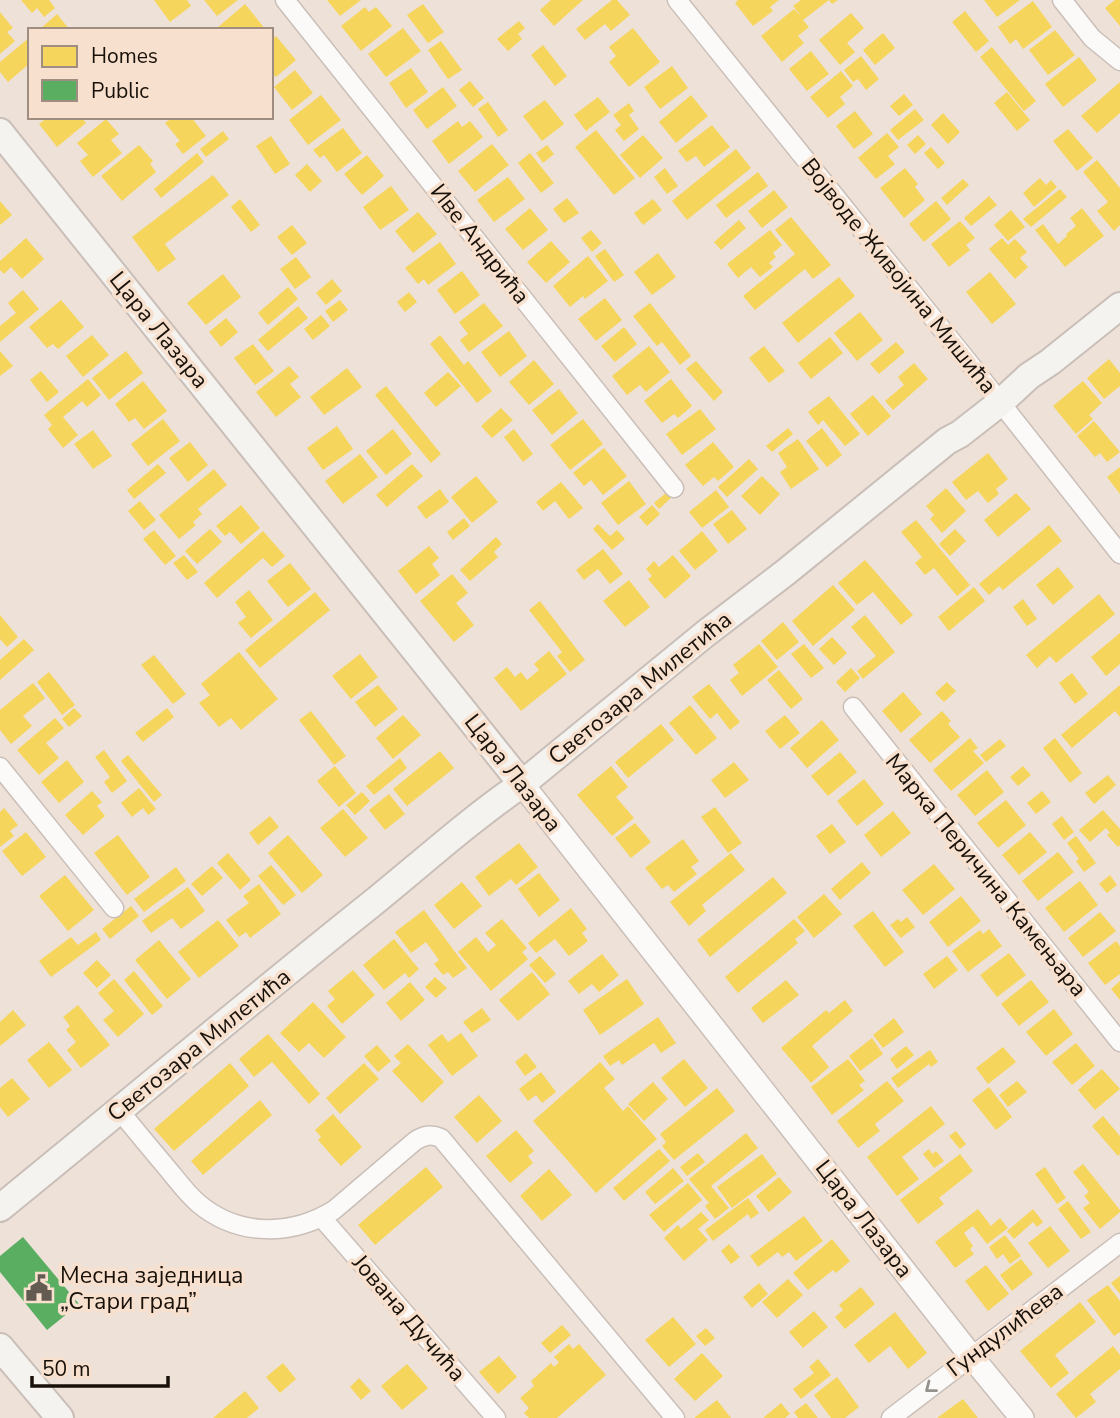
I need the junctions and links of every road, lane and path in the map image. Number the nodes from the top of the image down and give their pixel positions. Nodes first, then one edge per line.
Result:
1 (285, 0) edge
2 (677, 0) edge
3 (1062, 0) edge
4 (1120, 61) edge
5 (0, 132) edge
6 (1120, 306) edge
7 (1001, 402) junction
8 (674, 488) dead end
9 (1120, 554) edge
10 (853, 707) dead end
11 (0, 767) edge
12 (522, 784) junction
13 (114, 908) dead end
14 (1120, 1042) edge
15 (119, 1110) junction
16 (0, 1208) edge
17 (322, 1218) junction
18 (1120, 1242) edge
19 (0, 1347) edge
20 (971, 1356) junction
21 (60, 1418) edge
22 (496, 1418) edge
23 (675, 1418) edge
24 (891, 1418) edge
25 (1022, 1418) edge

1 - 8 street, Иве Андрића
2 - 7 street, Војводе Живојина Мишића
3 - 4 street
5 - 12 main road, Цара Лазара
6 - 7 main road, Светозара Милетића
7 - 9 street, Војводе Живојина Мишића
7 - 12 main road, Светозара Милетића
10 - 14 street, Марка Перичина Камењара
11 - 13 street
12 - 15 main road, Светозара Милетића
12 - 20 street, Цара Лазара
15 - 16 main road, Светозара Милетића
15 - 17 street
17 - 22 street, Јована Дучића
17 - 23 street
18 - 20 street, Гундулићева
19 - 21 main road
20 -> 24 street, Гундулићева
20 - 25 street, Цара Лазара

